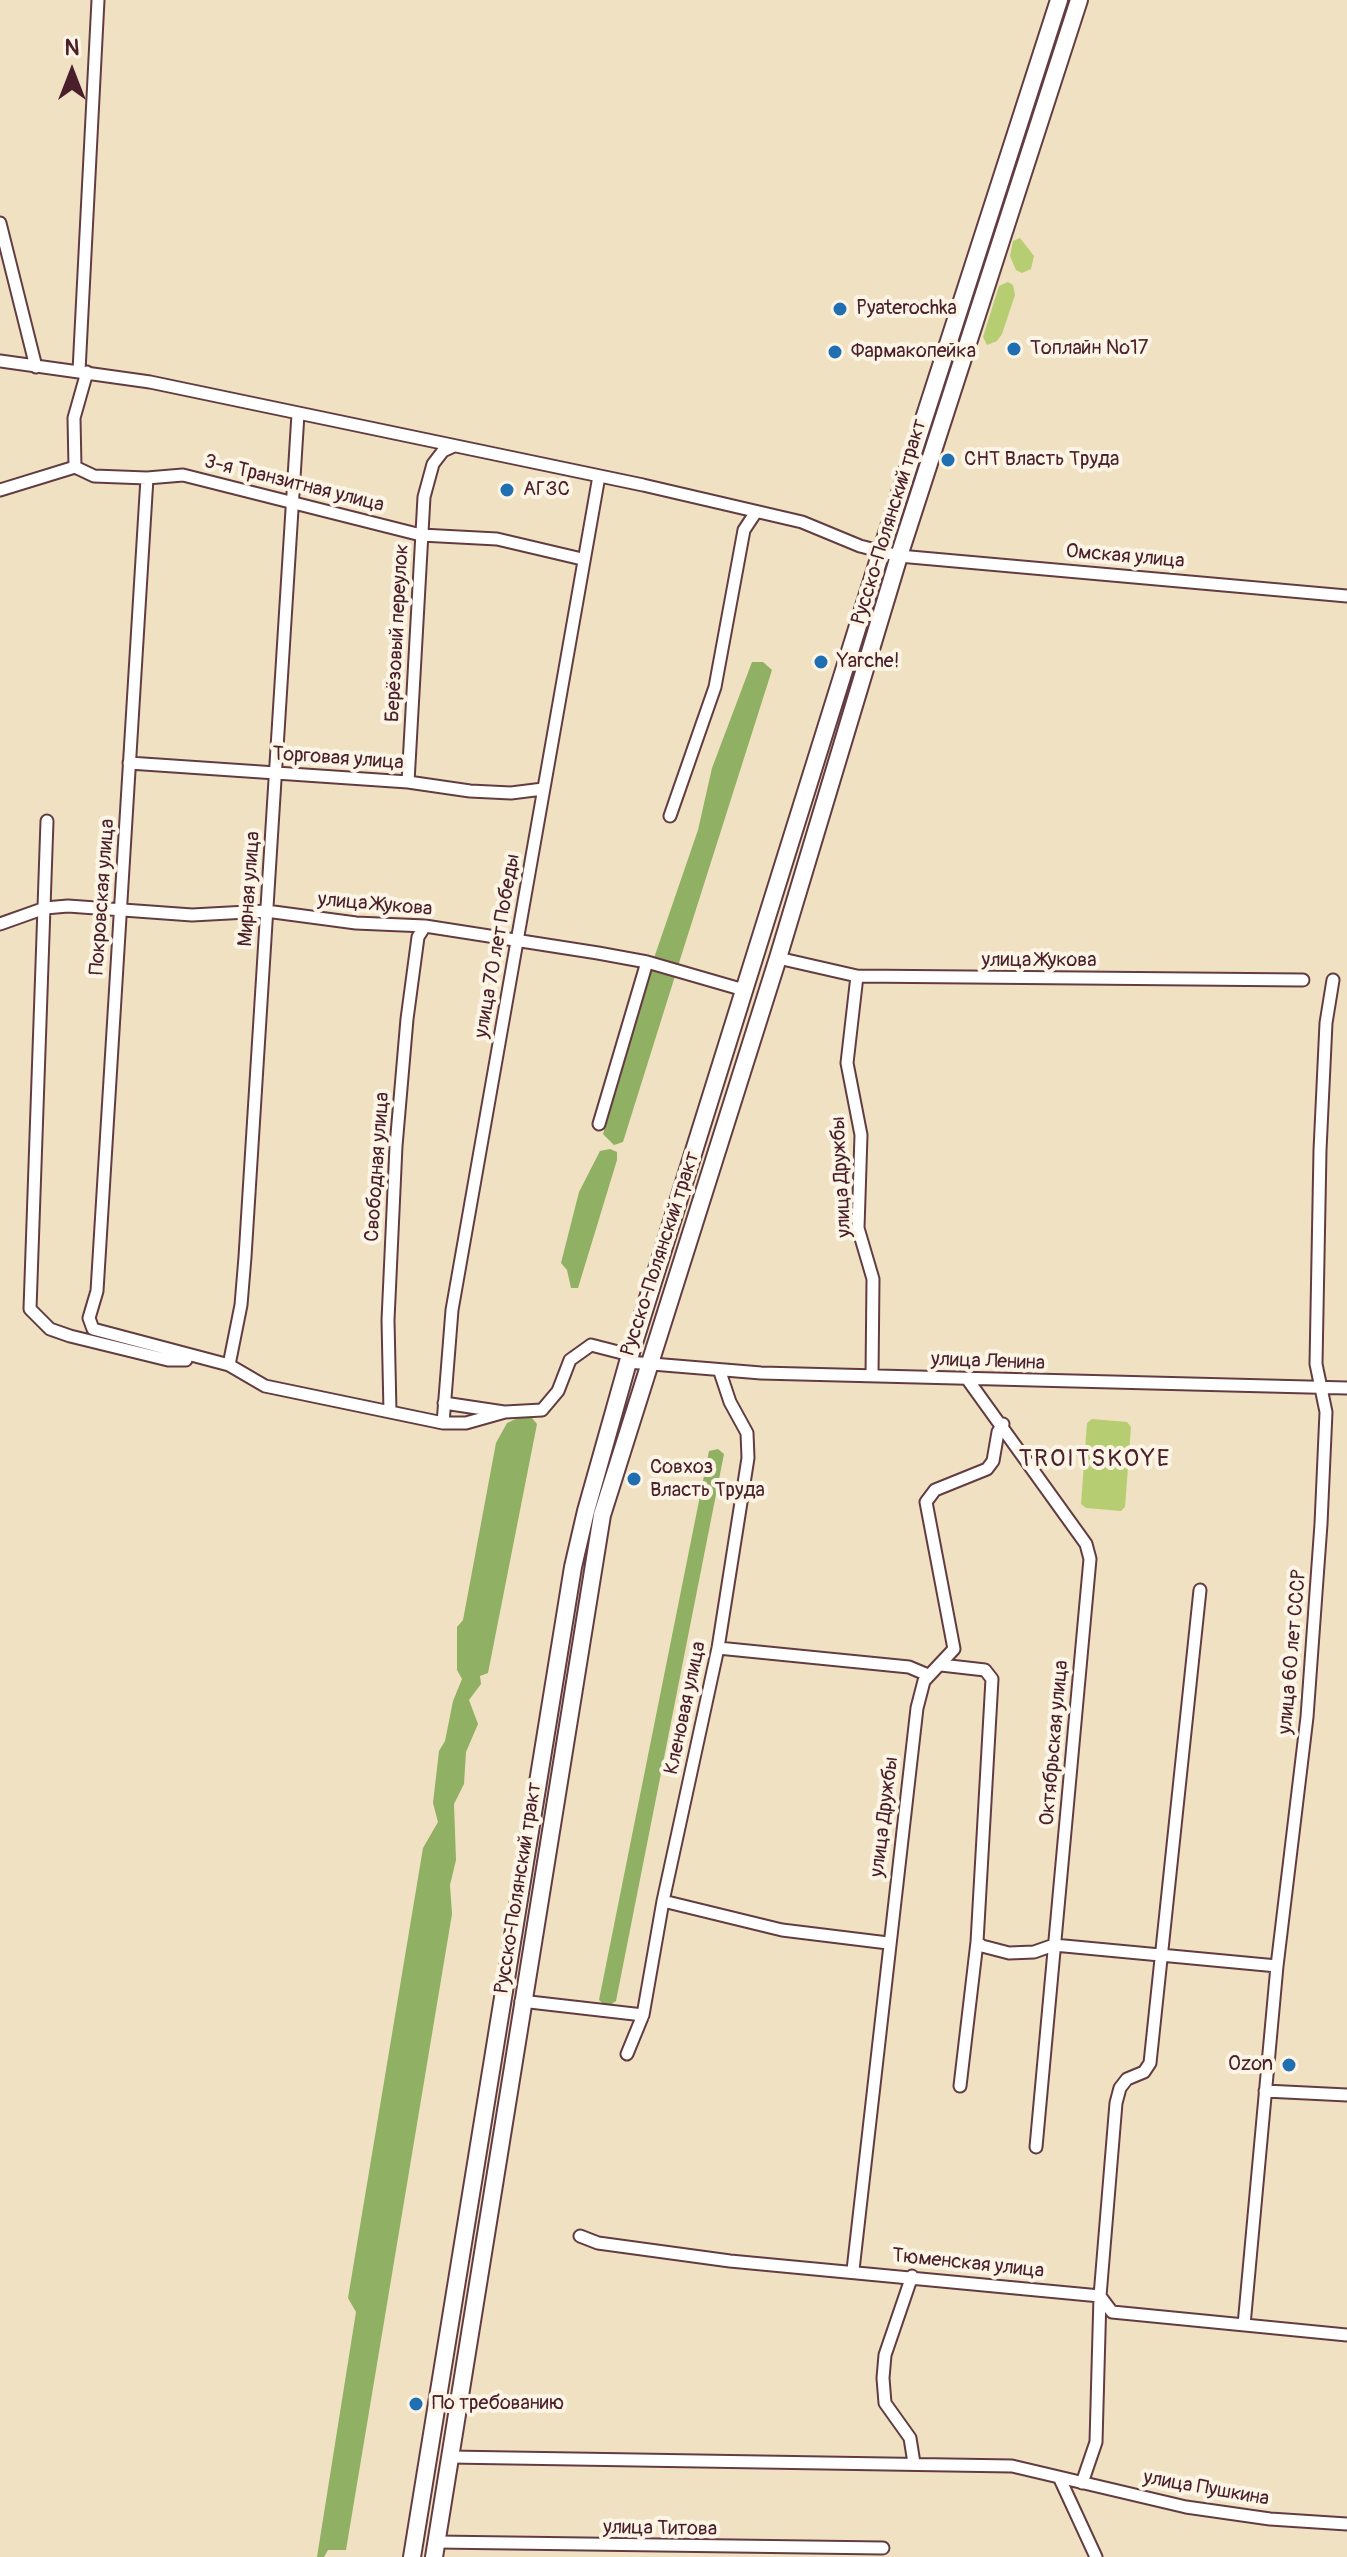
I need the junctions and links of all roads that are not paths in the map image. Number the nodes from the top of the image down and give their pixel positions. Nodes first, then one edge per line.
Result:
1 (98, 0) edge
2 (1059, 0) edge
3 (1079, 0) edge
4 (0, 223) edge
5 (0, 361) edge
6 (36, 367) junction
7 (83, 372) junction
8 (298, 414) junction
9 (454, 446) junction
10 (75, 467) junction
11 (599, 476) junction
12 (147, 478) junction
13 (0, 490) edge
14 (292, 503) junction
15 (756, 512) junction
16 (421, 535) junction
17 (881, 552) junction
18 (899, 556) junction
19 (582, 559) junction
20 (1347, 596) edge
21 (129, 763) junction
22 (276, 772) junction
23 (408, 782) junction
24 (543, 789) junction
25 (670, 816) dead end
26 (47, 821) dead end
27 (45, 908) junction
28 (120, 909) junction
29 (266, 911) junction
30 (0, 924) edge
31 (425, 926) junction
32 (517, 940) junction
33 (778, 958) junction
34 (647, 962) junction
35 (857, 976) junction
36 (1303, 980) dead end
37 (1333, 980) dead end
38 (744, 990) junction
39 (599, 1124) dead end
40 (629, 1359) junction
41 (206, 1360) junction
42 (229, 1365) junction
43 (646, 1366) junction
44 (720, 1372) junction
45 (872, 1376) junction
46 (968, 1380) junction
47 (1321, 1388) junction
48 (1347, 1388) edge
49 (444, 1403) junction
50 (390, 1412) junction
51 (505, 1412) junction
52 (443, 1423) junction
53 (1003, 1424) junction
54 (1200, 1590) dead end
55 (718, 1648) junction
56 (941, 1665) junction
57 (928, 1675) junction
58 (663, 1901) junction
59 (977, 1942) junction
60 (888, 1943) junction
61 (1054, 1945) junction
62 (1163, 1955) junction
63 (1277, 1966) junction
64 (521, 2001) junction
65 (643, 2015) junction
66 (627, 2054) dead end
67 (960, 2086) dead end
68 (1265, 2091) junction
69 (1347, 2095) edge
70 (1036, 2147) dead end
71 (580, 2236) dead end
72 (853, 2270) junction
73 (912, 2276) junction
74 (1100, 2296) junction
75 (1244, 2325) junction
76 (1347, 2335) edge
77 (449, 2457) junction
78 (914, 2463) junction
79 (1060, 2479) junction
80 (1082, 2483) junction
81 (1347, 2524) edge
82 (883, 2548) dead end
83 (435, 2550) edge
84 (412, 2557) edge
85 (1096, 2557) edge

1 - 7 street
2 - 17 main road, Русско-Полянский тракт
3 - 18 main road, Русско-Полянский тракт
4 - 6 street
5 - 6 street, Омская улица
6 - 7 street, Омская улица
7 - 8 street, Омская улица
7 - 10 street
8 - 9 street, Омская улица
8 - 14 street, Мирная улица
9 - 11 street, Омская улица
9 - 16 street, Берёзовый переулок
10 - 12 street, 3-я Транзитная улица
10 - 13 street
11 - 15 street, Омская улица
11 - 19 street, улица 70 лет Победы
12 - 14 street, 3-я Транзитная улица
12 - 21 street, Покровская улица
14 - 16 street, 3-я Транзитная улица
14 - 22 street, Мирная улица
15 - 17 street, Омская улица
15 - 25 street
16 - 19 street, 3-я Транзитная улица
16 - 23 street, Берёзовый переулок
17 - 18 street, Омская улица
17 - 38 main road, Русско-Полянский тракт
18 - 20 street, Омская улица
18 - 33 main road, Русско-Полянский тракт
19 - 24 street, улица 70 лет Победы
21 - 22 street, Торговая улица
21 - 28 street, Покровская улица
22 - 23 street, Торговая улица
22 - 29 street, Мирная улица
23 - 24 street, Торговая улица
24 - 32 street, улица 70 лет Победы
26 - 27 street
27 - 28 street, улица Жукова
27 - 30 street, улица Жукова
27 - 41 street
28 - 29 street, улица Жукова
28 - 41 street, Покровская улица
29 - 31 street, улица Жукова
29 - 42 street, Мирная улица
31 - 32 street, улица Жукова
31 - 50 street, Свободная улица
32 - 34 street, улица Жукова
32 - 49 street, улица 70 лет Победы
33 - 35 street, улица Жукова
33 - 43 main road, Русско-Полянский тракт
34 - 38 street, улица Жукова
34 - 39 street
35 - 36 street, улица Жукова
35 - 45 street, улица Дружбы
37 - 47 street, улица 60 лет СССР
38 - 40 main road, Русско-Полянский тракт
40 - 43 street, улица Ленина
40 - 51 street, улица Ленина
40 - 84 main road, Русско-Полянский тракт
41 - 42 street
42 - 50 street
43 - 44 street, улица Ленина
43 - 64 main road, Русско-Полянский тракт
44 - 45 street, улица Ленина
44 - 55 street, Кленовая улица
45 - 46 street, улица Ленина
46 - 47 street, улица Ленина
46 - 53 street, Октябрьская улица
47 - 48 street, улица Ленина
47 - 63 street, улица 60 лет СССР
49 - 51 street
49 - 52 street, улица 70 лет Победы
50 - 52 street
51 - 52 street
53 - 56 street
53 - 61 street, Октябрьская улица
54 - 62 street
55 - 57 street
55 - 58 street, Кленовая улица
56 - 57 street
56 - 59 street
57 - 60 street, улица Дружбы
58 - 60 street
58 - 65 street, Кленовая улица
59 - 61 street
59 - 67 street
60 - 72 street, улица Дружбы
61 - 62 street
61 - 70 street, Октябрьская улица
62 - 63 street
62 - 74 street
63 - 68 street, улица 60 лет СССР
64 - 65 street
64 - 77 main road, Русско-Полянский тракт
65 - 66 street, Кленовая улица
68 - 69 street
68 - 75 street, улица 60 лет СССР
71 - 72 street, Тюменская улица
72 - 73 street, Тюменская улица
73 - 74 street, Тюменская улица
73 - 78 street
74 - 75 street, Тюменская улица
74 - 80 street
75 - 76 street, Тюменская улица
77 - 78 street, улица Пушкина
77 - 83 main road, Русско-Полянский тракт
78 - 79 street, улица Пушкина
79 - 80 street, улица Пушкина
79 - 85 street
80 - 81 street, улица Пушкина
82 - 83 street, улица Титова

